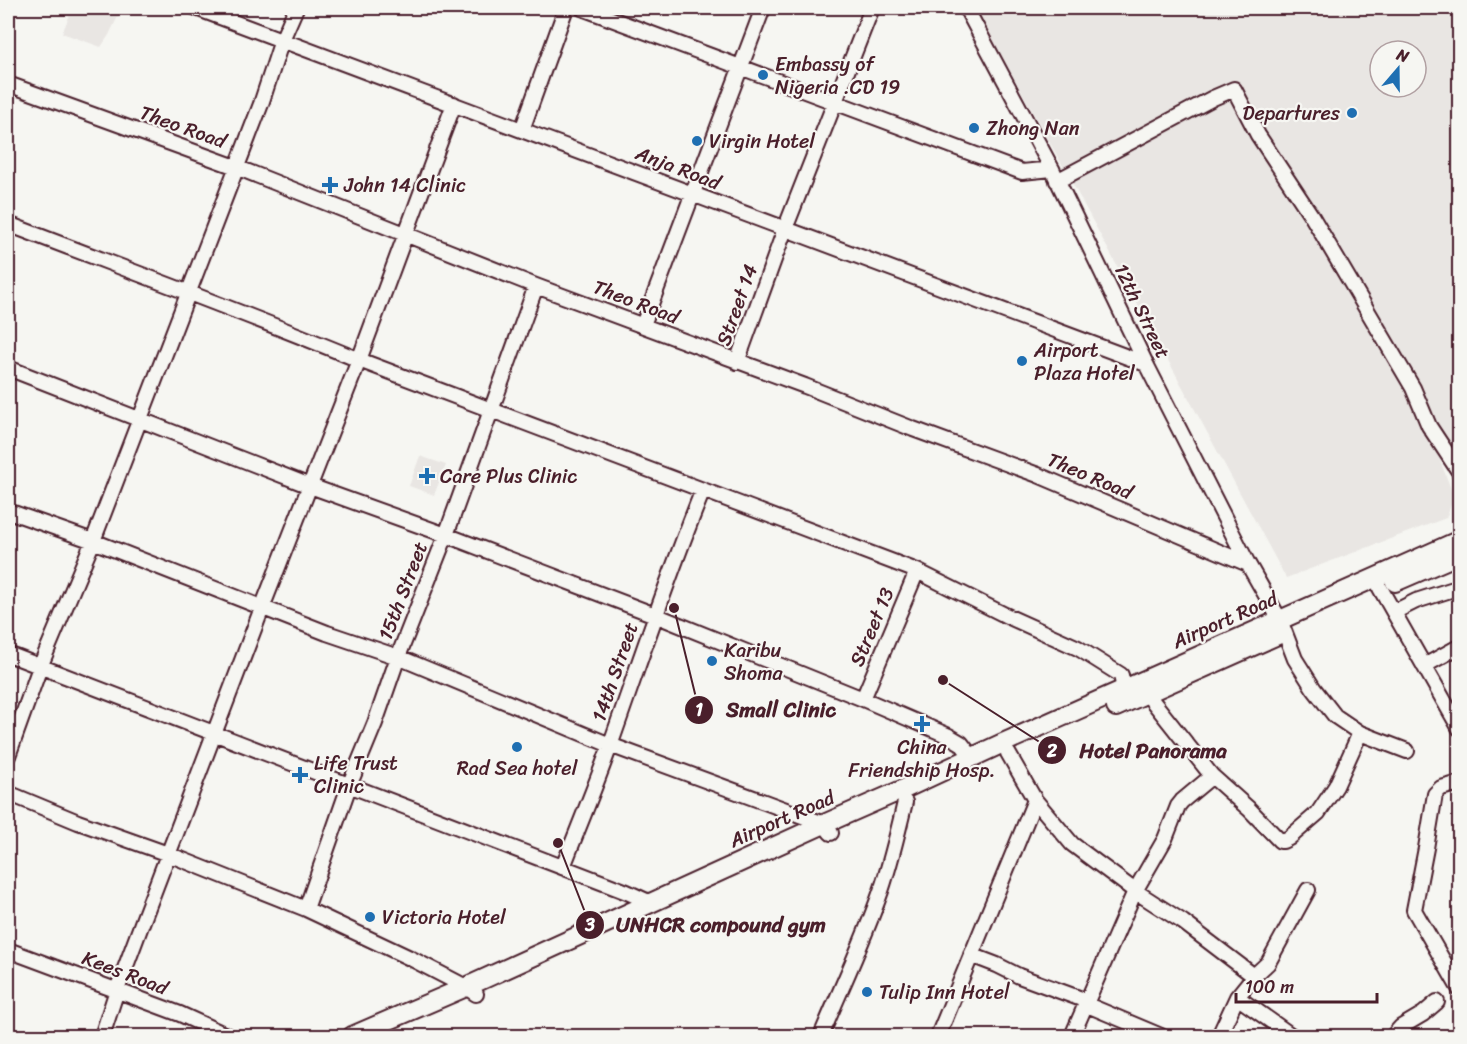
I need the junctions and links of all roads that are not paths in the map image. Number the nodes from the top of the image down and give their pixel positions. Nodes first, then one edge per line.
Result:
1 (196, 8) edge
2 (296, 8) edge
3 (566, 8) edge
4 (582, 8) edge
5 (763, 8) edge
6 (872, 8) edge
7 (966, 8) edge
8 (282, 40) junction
9 (740, 67) junction
10 (8, 84) edge
11 (835, 102) junction
12 (454, 104) junction
13 (522, 130) junction
14 (236, 167) junction
15 (1054, 175) junction
16 (692, 194) junction
17 (8, 224) edge
18 (785, 228) junction
19 (404, 235) junction
20 (536, 286) junction
21 (188, 293) junction
22 (643, 325) junction
23 (359, 360) junction
24 (737, 362) junction
25 (1146, 364) junction
26 (8, 368) edge
27 (491, 410) junction
28 (140, 420) junction
29 (1460, 473) edge
30 (310, 486) junction
31 (703, 490) junction
32 (8, 511) edge
33 (446, 535) junction
34 (93, 541) junction
35 (1458, 542) edge
36 (1248, 564) junction
37 (917, 571) junction
38 (1380, 588) junction
39 (1459, 590) edge
40 (262, 608) junction
41 (1394, 612) junction
42 (655, 615) junction
43 (1282, 626) junction
44 (1460, 646) edge
45 (8, 654) edge
46 (398, 657) junction
47 (1424, 666) junction
48 (40, 668) junction
49 (1124, 690) junction
50 (1147, 694) junction
51 (863, 699) junction
52 (1460, 729) edge
53 (1360, 733) junction
54 (214, 734) junction
55 (610, 745) junction
56 (1407, 751) dead end
57 (1008, 753) junction
58 (8, 756) edge
59 (972, 757) junction
60 (1212, 776) junction
61 (1460, 783) edge
62 (349, 786) junction
63 (8, 793) edge
64 (1035, 800) junction
65 (905, 802) junction
66 (828, 829) junction
67 (168, 854) junction
68 (563, 867) junction
69 (1308, 890) dead end
70 (1135, 891) junction
71 (651, 903) junction
72 (306, 909) junction
73 (8, 950) edge
74 (971, 955) junction
75 (1254, 976) junction
76 (117, 990) junction
77 (1460, 990) edge
78 (471, 991) junction
79 (1238, 997) junction
80 (1086, 1002) junction
81 (1437, 1002) dead end
82 (102, 1036) edge
83 (228, 1036) edge
84 (352, 1036) edge
85 (377, 1036) edge
86 (821, 1036) edge
87 (938, 1036) edge
88 (1072, 1036) edge
89 (1161, 1036) edge
90 (1219, 1036) edge
91 (1292, 1036) edge
92 (1393, 1036) edge

1 - 8 street, Anja Road
2 - 8 street
3 - 13 street
4 - 9 street
5 - 9 street
6 - 11 street, Street 14
7 - 15 street, 12th Street
8 - 12 street, Anja Road
8 - 14 street
9 - 11 street
9 - 16 street
10 - 14 street, Theo Road
11 - 15 street
11 - 18 street, Street 14
12 - 13 street, Anja Road
12 - 19 street
13 - 16 street, Anja Road
14 - 19 street, Theo Road
14 - 21 street
15 - 25 street, 12th Street
15 - 29 street
16 - 18 street, Anja Road
16 - 22 street
17 - 21 street
18 - 24 street, Street 14
18 - 25 street, Anja Road
19 - 20 street, Theo Road
19 - 23 street
20 - 22 street, Theo Road
20 - 27 street, 15th Street
21 - 23 street
21 - 28 street
22 - 24 street, Theo Road
23 - 27 street
23 - 30 street
24 - 36 street, Theo Road
25 - 36 street, 12th Street
26 - 28 street
27 - 31 street
27 - 33 street, 15th Street
28 - 30 street
28 - 34 street
30 - 33 street
30 - 40 street
31 - 37 street
31 - 42 street, 14th Street
32 - 34 street
33 - 42 street
33 - 46 street, 15th Street
34 - 40 street
34 - 48 street
35 - 38 main road, Airport Road
35 - 43 main road, Airport Road
36 - 43 street, 12th Street
37 - 49 street
37 - 51 street, Street 13
38 - 41 street
38 - 43 main road, Airport Road
39 - 41 street
40 - 46 street
40 - 54 street
41 - 47 street
42 - 51 street
42 - 55 street, 14th Street
43 - 49 main road, Airport Road
43 - 50 main road, Airport Road
43 - 53 street, 12th Street
44 - 47 street
45 - 48 street
46 - 55 street
46 - 62 street, 15th Street
47 - 52 street
48 - 54 street
48 - 58 street
49 - 59 main road, Airport Road
50 - 57 main road, Airport Road
50 - 60 street
51 - 59 street
53 - 56 street, 12th Street
53 - 60 street
54 - 62 street
54 - 67 street
55 - 66 street
55 - 68 street, 14th Street
57 - 64 street
57 - 65 main road, Airport Road
59 - 66 main road, Airport Road
60 - 70 street
61 - 77 street
62 - 68 street
62 - 72 street, 15th Street
63 - 67 street
64 - 70 street
64 - 74 street
65 - 66 main road, Airport Road
65 - 86 street
66 - 71 main road, Airport Road
66 - 78 main road, Airport Road
67 - 72 street
67 - 76 street
68 - 71 street
69 - 75 street
70 - 75 street
70 - 80 street
71 - 78 main road, Airport Road
72 - 78 street
73 - 76 street, Kees Road
74 - 80 street
74 - 87 street
75 - 79 street
76 - 82 street
76 - 83 street, Kees Road
78 - 84 main road, Airport Road
78 - 85 main road, Airport Road
79 - 90 street
79 - 91 street
80 - 88 street
80 - 89 street
81 - 92 street

